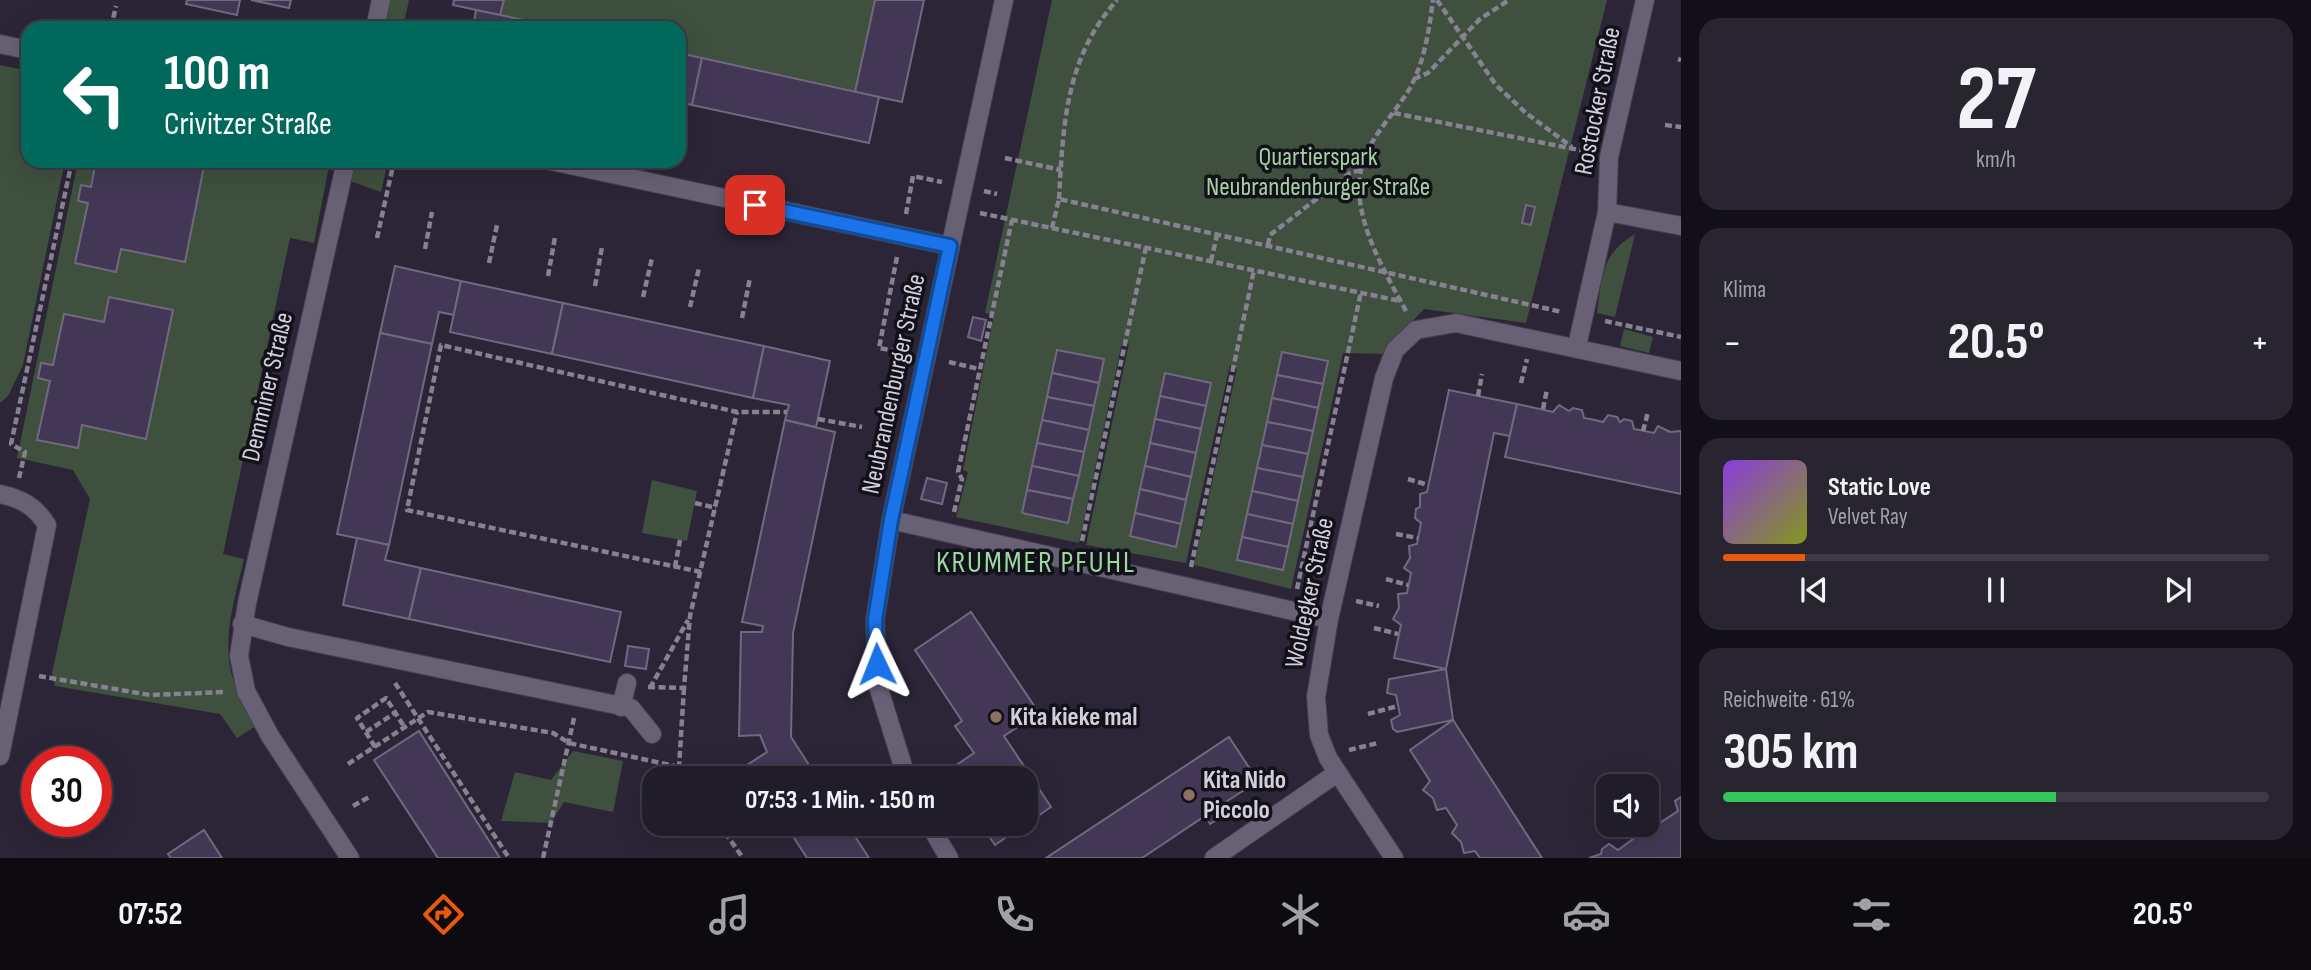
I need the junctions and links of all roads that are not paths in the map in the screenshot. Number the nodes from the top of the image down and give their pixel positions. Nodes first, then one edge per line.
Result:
1 (381, 0) edge
2 (1004, 0) edge
3 (1645, 0) edge
4 (376, 21) edge
5 (0, 44) edge
6 (21, 48) edge
7 (344, 168) edge
8 (584, 168) edge
9 (1607, 212) junction
10 (1681, 226) edge
11 (950, 246) junction
12 (1577, 346) junction
13 (1681, 371) edge
14 (7, 496) edge
15 (891, 520) junction
16 (1329, 619) junction
17 (242, 625) junction
18 (627, 683) road end
19 (621, 707) junction
20 (652, 734) dead end
21 (0, 756) edge
22 (903, 766) edge
23 (1337, 774) junction
24 (936, 836) edge
25 (350, 858) edge
26 (949, 858) edge
27 (1214, 858) edge
28 (1394, 858) edge

1 - 4 street
2 - 11 street, Neubrandenburger Straße
3 - 9 street, Rostocker Straße
5 - 6 street
7 - 17 street, Demminer Straße
8 - 11 street
9 - 10 street, Rostocker Straße
9 - 12 street, Rostocker Straße
11 - 15 street, Neubrandenburger Straße
12 - 13 street
12 - 16 street, Woldegker Straße
14 - 21 street
15 - 16 street
15 - 22 street, Neubrandenburger Straße
16 - 23 street, Woldegker Straße
17 - 19 street
17 - 25 street, Demminer Straße
18 - 19 street
19 - 20 street
23 - 27 street
23 - 28 street, Woldegker Straße
24 - 26 street

